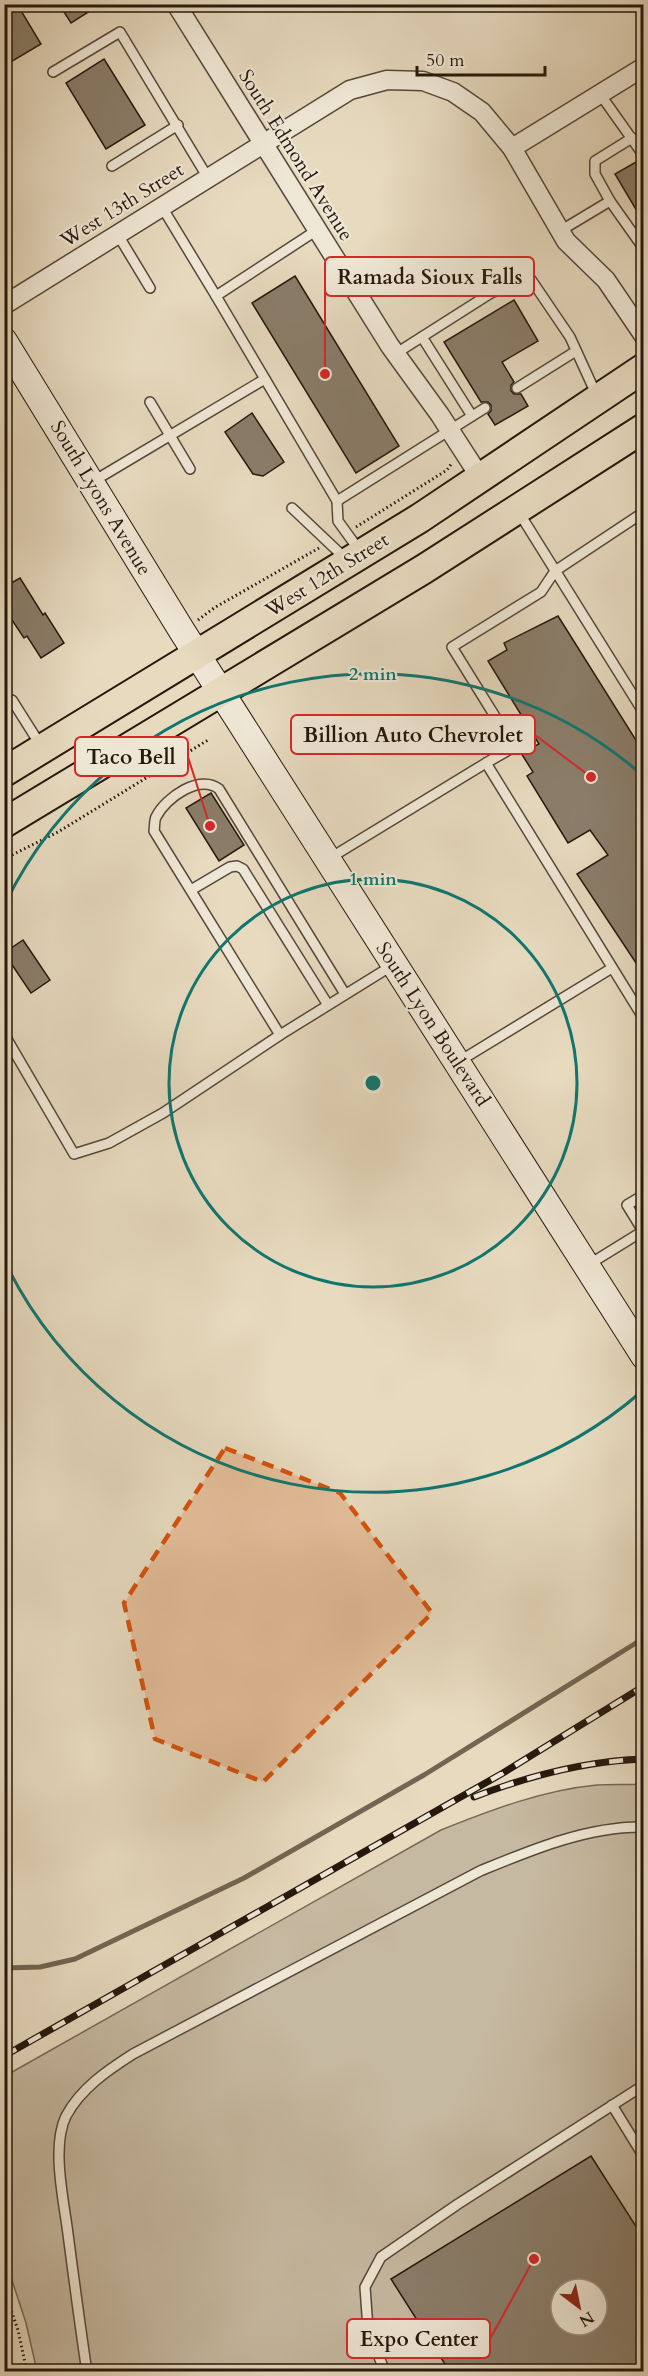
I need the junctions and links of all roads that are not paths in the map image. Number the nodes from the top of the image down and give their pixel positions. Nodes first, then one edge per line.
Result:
1 (176, 4) edge
2 (644, 68) edge
3 (53, 72) dead end
4 (600, 94) junction
5 (178, 125) junction
6 (632, 138) junction
7 (263, 144) junction
8 (512, 148) junction
9 (644, 156) edge
10 (112, 166) dead end
11 (208, 178) junction
12 (610, 201) junction
13 (162, 207) junction
14 (317, 230) junction
15 (560, 231) junction
16 (118, 234) junction
17 (644, 249) edge
18 (150, 288) dead end
19 (216, 296) junction
20 (4, 305) edge
21 (644, 336) edge
22 (422, 337) junction
23 (4, 341) edge
24 (576, 351) junction
25 (396, 354) junction
26 (644, 368) edge
27 (265, 379) junction
28 (518, 388) dead end
29 (598, 398) junction
30 (150, 402) dead end
31 (485, 408) dead end
32 (472, 416) junction
33 (644, 428) edge
34 (450, 430) junction
35 (170, 435) junction
36 (190, 469) dead end
37 (480, 477) junction
38 (92, 482) junction
39 (338, 501) junction
40 (292, 508) dead end
41 (517, 508) junction
42 (644, 512) edge
43 (355, 558) junction
44 (555, 571) junction
45 (197, 654) junction
46 (221, 692) junction
47 (4, 698) edge
48 (644, 713) edge
49 (43, 748) junction
50 (486, 763) junction
51 (4, 772) edge
52 (4, 823) edge
53 (328, 859) junction
54 (191, 890) junction
55 (394, 964) junction
56 (612, 968) junction
57 (345, 994) junction
58 (328, 1005) junction
59 (644, 1019) edge
60 (4, 1035) edge
61 (280, 1035) junction
62 (458, 1062) junction
63 (644, 1195) edge
64 (588, 1265) junction
65 (644, 1356) edge
66 (644, 1827) edge
67 (644, 2085) edge
68 (612, 2105) junction
69 (644, 2157) edge
70 (87, 2372) edge
71 (385, 2372) edge

1 - 7 street, South Edmond Avenue
2 - 4 street
3 - 5 lane
4 - 6 lane
4 - 8 street
5 - 10 lane
5 - 11 lane
6 - 9 lane
6 - 12 lane
7 - 8 street, West 13th Street
7 - 11 street, West 13th Street
7 - 14 street, South Edmond Avenue
8 - 15 street, West 13th Street
11 - 13 street, West 13th Street
12 - 15 lane
12 - 17 lane
13 - 16 street, West 13th Street
13 - 19 lane
14 - 19 lane
14 - 25 street, South Edmond Avenue
15 - 21 street, West 13th Street
16 - 18 lane
16 - 20 street, West 13th Street
19 - 27 lane
22 - 24 lane
22 - 25 lane
22 - 32 lane
23 - 38 street, South Lyons Avenue
24 - 28 lane
24 - 29 lane
25 - 34 street, South Edmond Avenue
26 - 29 main road, West 12th Street
27 - 35 lane
27 - 39 lane
29 - 37 main road, West 12th Street
30 - 35 lane
31 - 32 lane
32 - 34 lane
33 - 41 main road
34 - 37 street, South Edmond Avenue
34 - 39 lane
35 - 36 lane
35 - 38 lane
37 - 43 main road, West 12th Street
38 - 45 street, South Lyons Avenue
39 - 43 lane
40 - 43 lane
41 - 44 lane
41 - 46 main road
42 - 44 lane
43 - 45 main road, West 12th Street
44 - 48 lane
44 - 50 lane
45 - 46 street, South Lyons Avenue
45 - 49 main road, West 12th Street
46 - 52 main road
46 - 53 street, South Lyon Boulevard
47 - 49 lane
49 - 51 main road, West 12th Street
50 - 53 lane
50 - 56 lane
53 - 55 street, South Lyon Boulevard
54 - 57 lane
54 - 58 lane
54 - 61 lane
55 - 57 lane
55 - 62 street, South Lyon Boulevard
56 - 59 lane
56 - 62 lane
57 - 58 lane
58 - 61 lane
60 - 61 lane
62 - 64 street, South Lyon Boulevard
63 - 64 lane
64 - 65 street, South Lyon Boulevard
66 - 70 lane
67 - 68 lane
68 - 69 lane
68 - 71 lane

